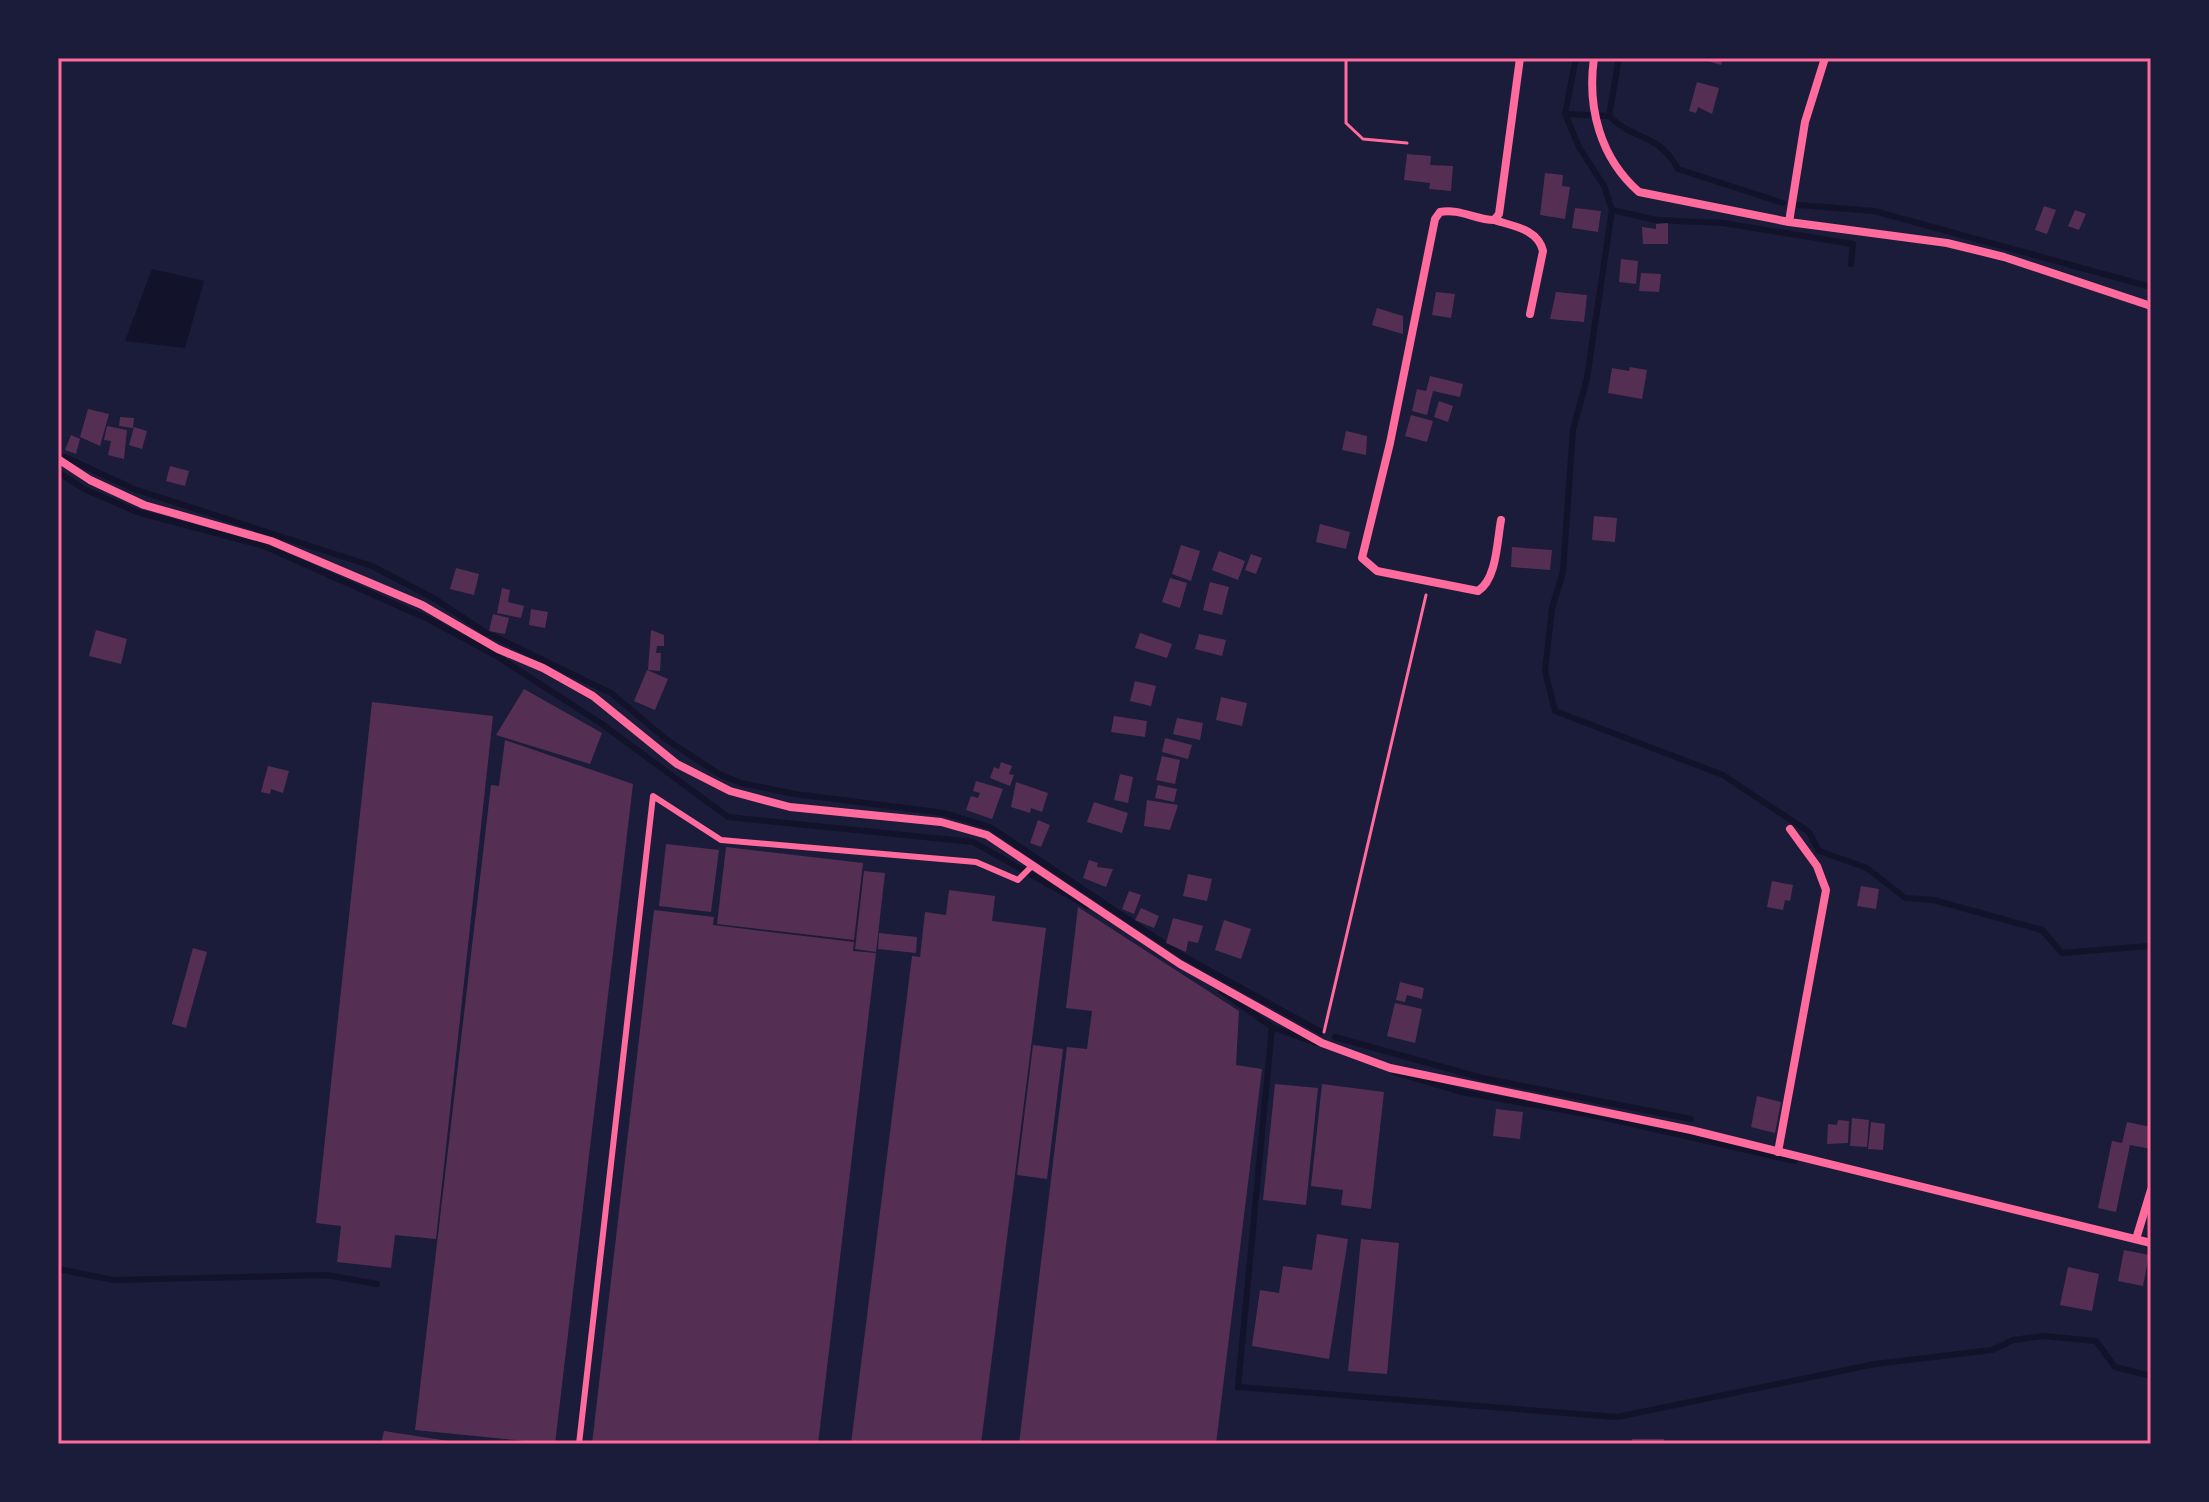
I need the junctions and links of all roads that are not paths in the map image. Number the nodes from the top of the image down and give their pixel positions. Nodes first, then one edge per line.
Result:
1 (1520, 58) edge
2 (1594, 58) edge
3 (1825, 58) edge
4 (1494, 220) junction
5 (1789, 222) junction
6 (2151, 306) edge
7 (1530, 314) dead end
8 (58, 459) edge
9 (1501, 520) dead end
10 (1790, 829) dead end
11 (1031, 867) junction
12 (1778, 1152) junction
13 (2151, 1190) edge
14 (2136, 1239) junction
15 (2151, 1243) edge
16 (579, 1444) edge

1 - 4 street
2 - 5 street
3 - 5 street
4 - 7 street
4 - 9 street
5 - 6 street
8 - 11 street
10 - 12 street
11 - 12 street
11 - 16 lane
12 - 14 street
13 - 14 street
14 - 15 street

